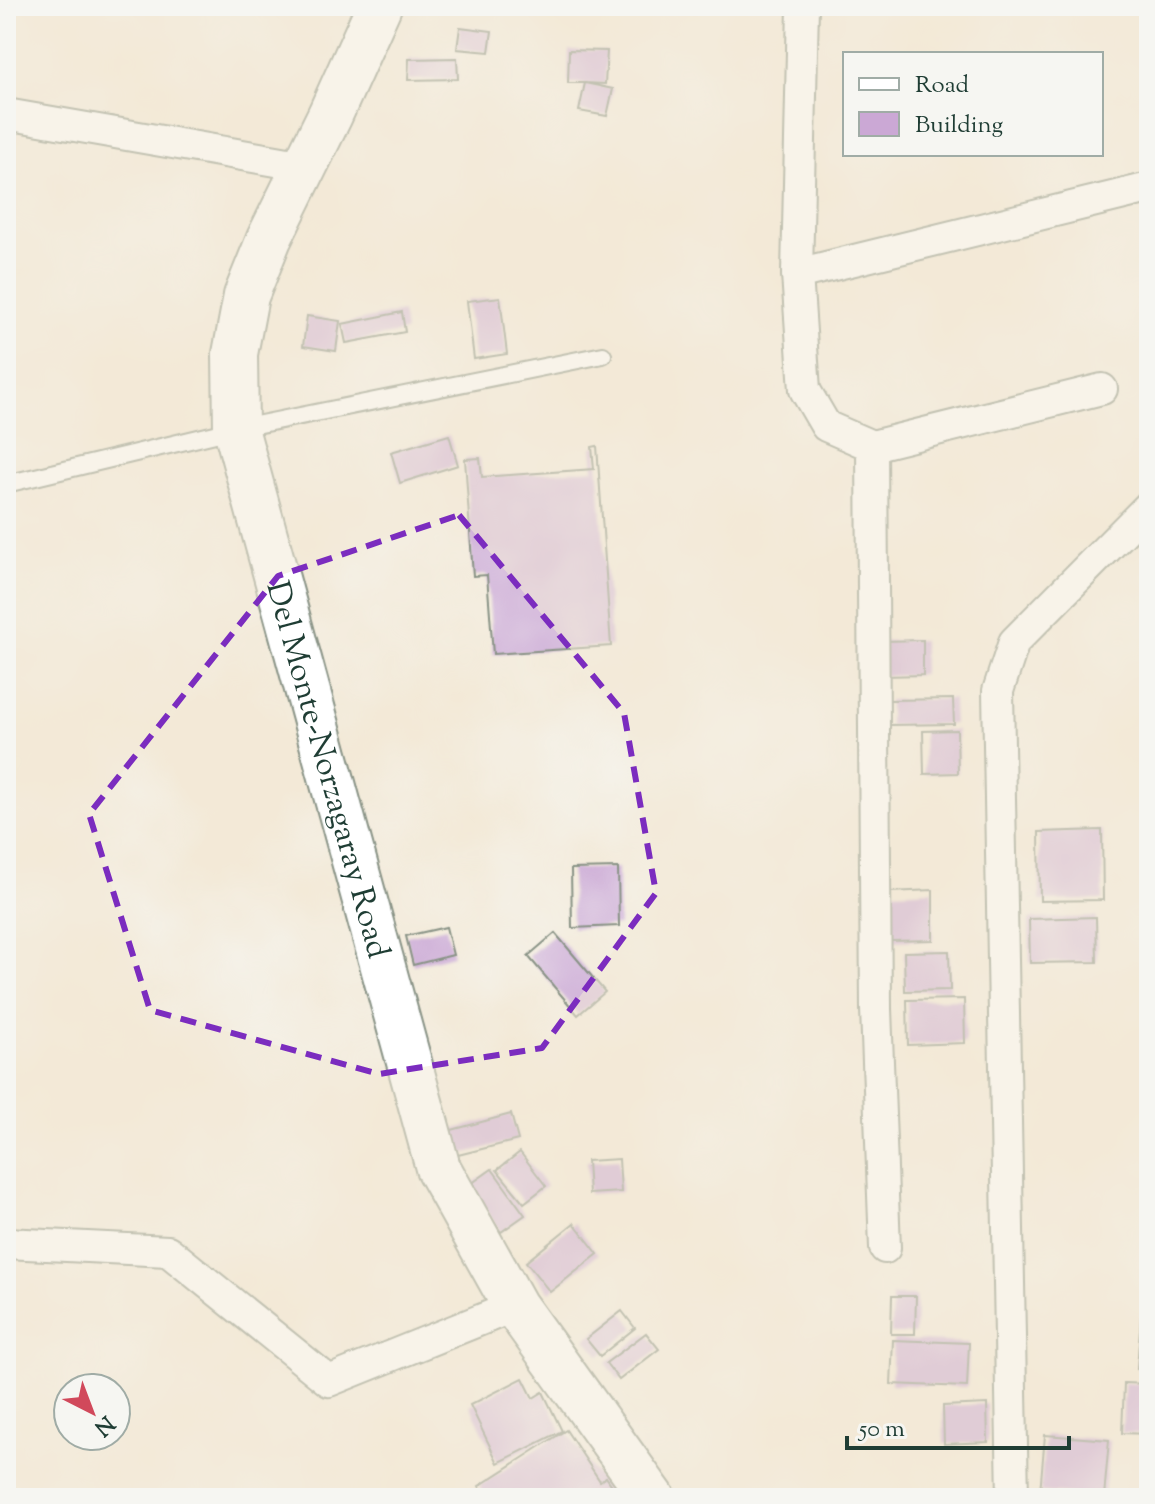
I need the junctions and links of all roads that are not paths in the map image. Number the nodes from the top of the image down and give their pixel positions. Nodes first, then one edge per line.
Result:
1 (379, 6) edge
2 (803, 6) edge
3 (6, 114) edge
4 (305, 166) junction
5 (1149, 188) edge
6 (797, 274) junction
7 (603, 355) dead end
8 (1102, 389) dead end
9 (236, 429) junction
10 (872, 446) junction
11 (6, 484) edge
12 (1149, 506) edge
13 (6, 1243) edge
14 (885, 1248) dead end
15 (515, 1306) junction
16 (653, 1498) edge
17 (1013, 1498) edge

1 - 4 main road, Del Monte-Norzagaray Road
2 - 6 street
3 - 4 street
4 - 9 main road, Del Monte-Norzagaray Road
5 - 6 street
6 - 10 street
7 - 9 lane
8 - 10 street
9 - 11 lane
9 - 15 main road, Del Monte-Norzagaray Road
10 - 14 street
12 - 17 street
13 - 15 street
15 - 16 main road, Del Monte-Norzagaray Road

